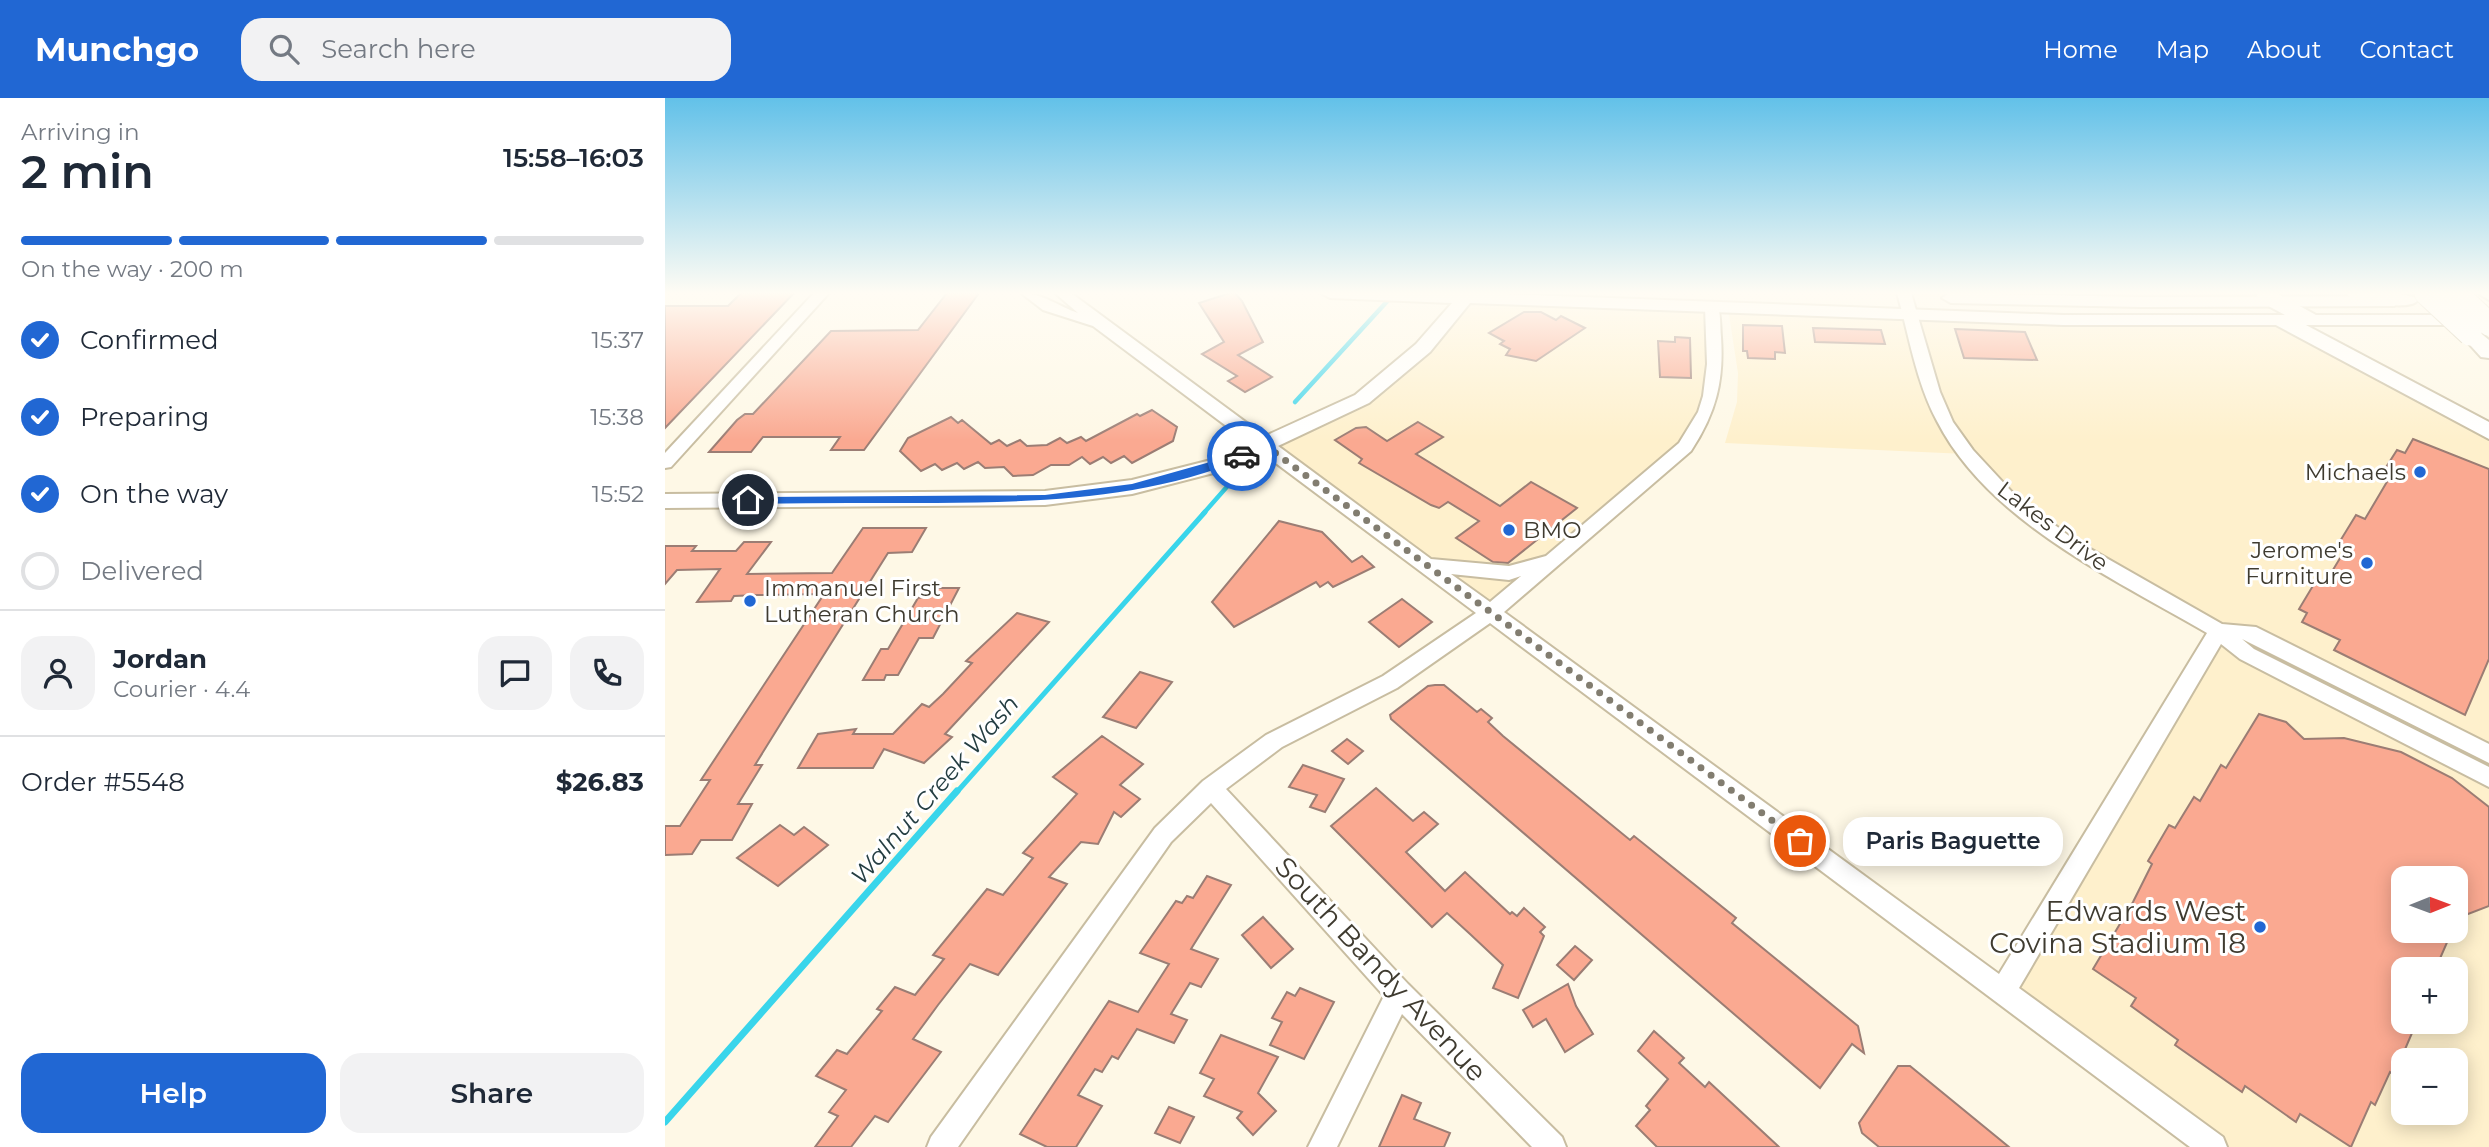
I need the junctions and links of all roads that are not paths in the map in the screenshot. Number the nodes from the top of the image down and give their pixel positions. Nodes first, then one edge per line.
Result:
1 (777, 342) edge
2 (1124, 342) edge
3 (1428, 342) edge
4 (1713, 342) edge
5 (1920, 342) edge
6 (2322, 342) edge
7 (2489, 432) edge
8 (1266, 446) junction
9 (665, 463) edge
10 (665, 501) edge
11 (1553, 559) junction
12 (1425, 565) junction
13 (1490, 613) junction
14 (2219, 631) junction
15 (2489, 754) edge
16 (2489, 778) edge
17 (1212, 788) junction
18 (2004, 990) junction
19 (1399, 993) junction
20 (941, 1147) edge
21 (1322, 1147) edge
22 (1552, 1147) edge
23 (2213, 1147) edge

1 - 9 street
2 - 8 street
3 - 8 main road
4 - 11 street
5 - 14 street, Lakes Drive
6 - 7 highway
8 - 10 main road
8 - 12 street
11 - 12 street
11 - 13 street
12 - 13 street
13 - 17 street
13 - 18 street
14 - 15 street, Lakes Drive
14 - 16 street, Lakes Drive
14 - 18 street
17 - 19 street, South Bandy Avenue
17 - 20 street
18 - 23 street
19 - 21 street
19 - 22 street, South Bandy Avenue

